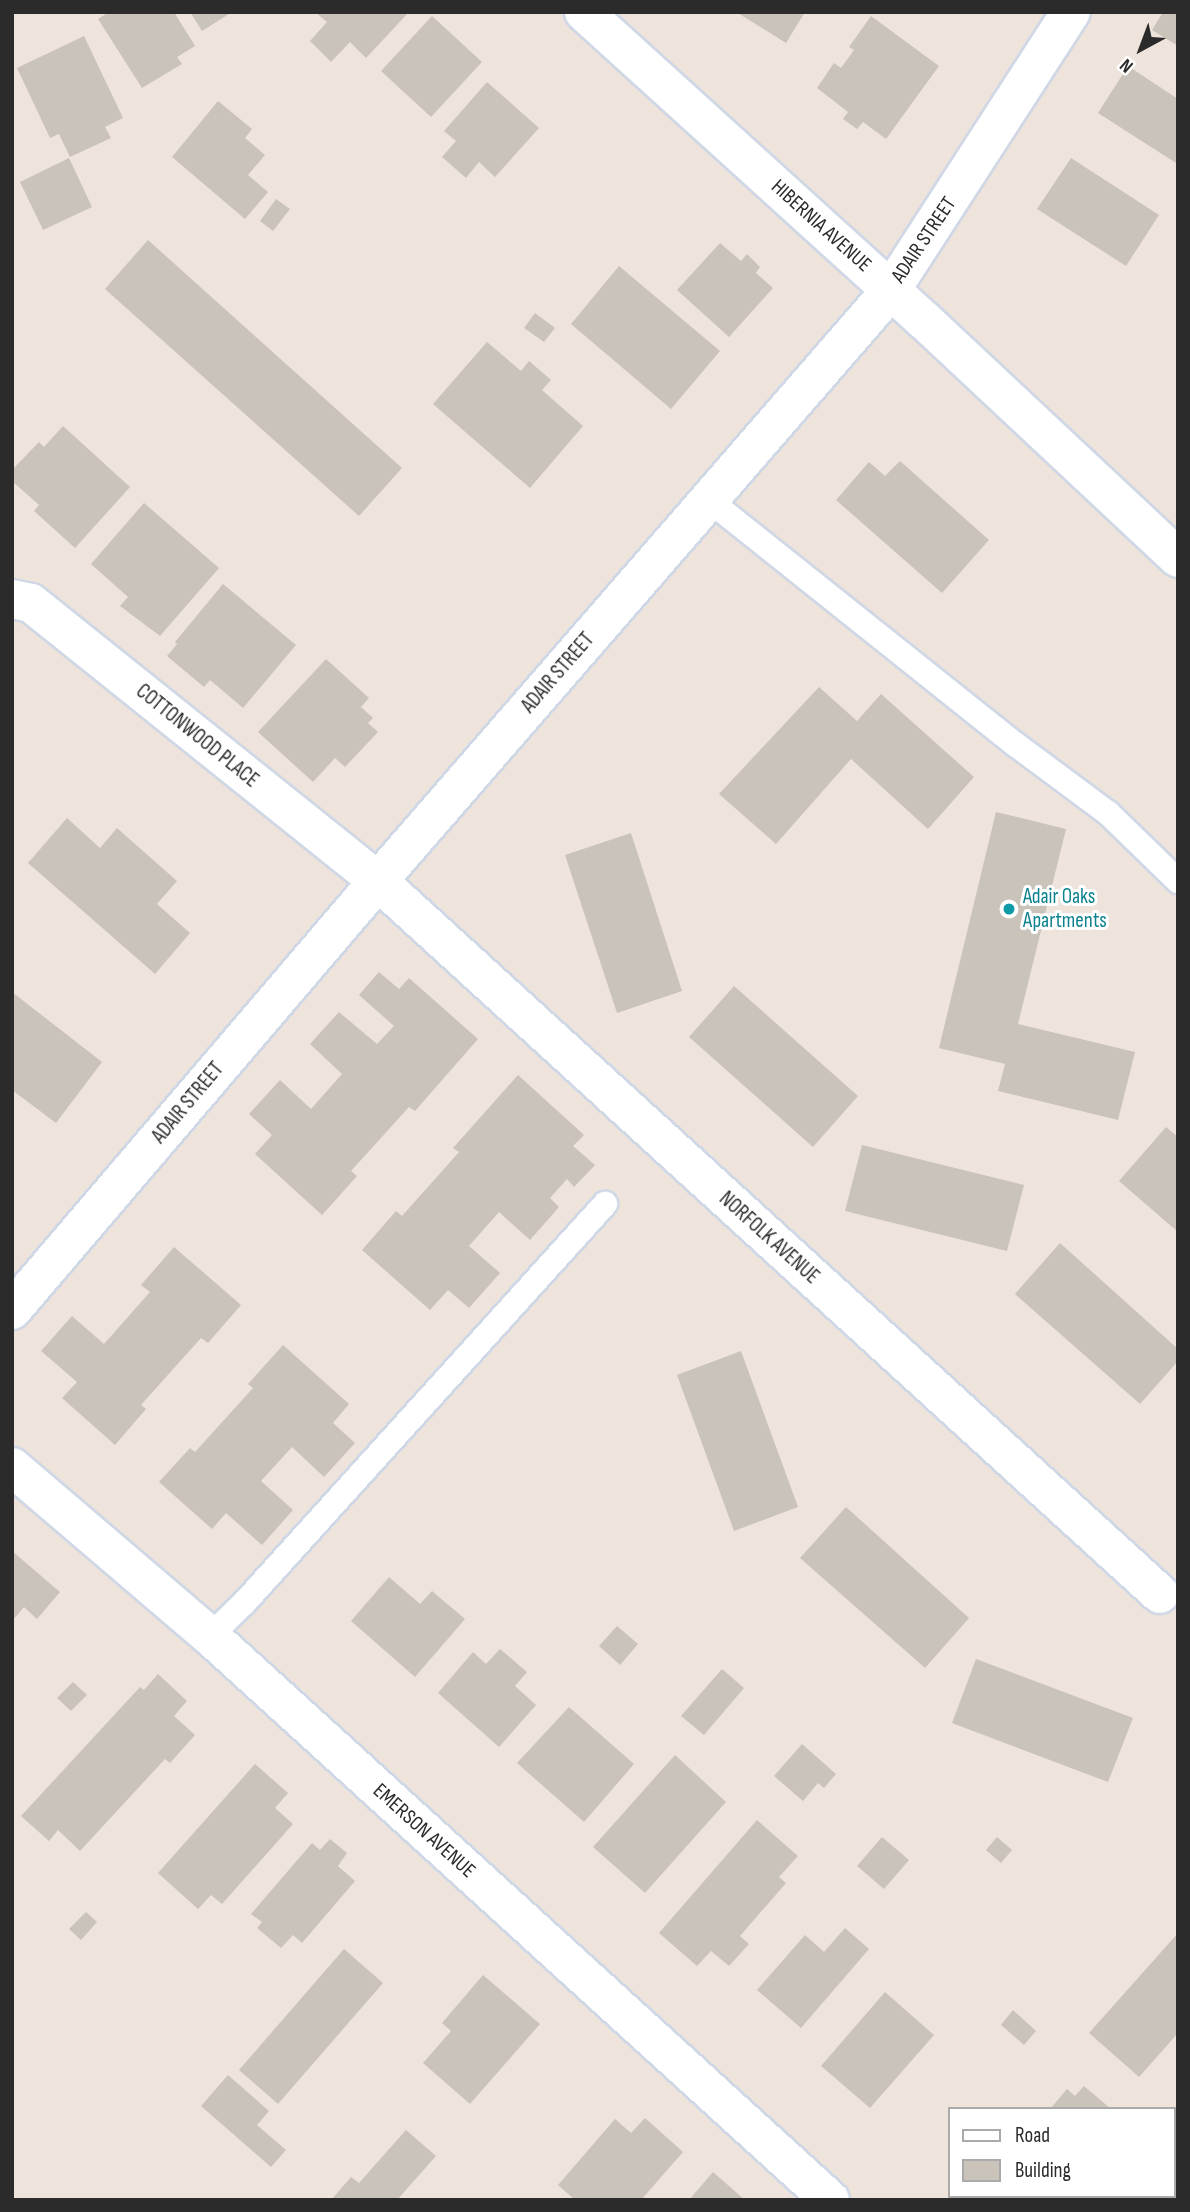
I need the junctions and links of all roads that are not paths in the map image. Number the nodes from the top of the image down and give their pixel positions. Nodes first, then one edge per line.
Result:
1 (584, 12) edge
2 (1071, 12) edge
3 (891, 290) junction
4 (709, 500) junction
5 (1178, 558) edge
6 (12, 599) edge
7 (378, 881) junction
8 (1178, 881) edge
9 (606, 1204) dead end
10 (12, 1310) edge
11 (12, 1467) edge
12 (1160, 1594) dead end
13 (210, 1636) junction
14 (830, 2200) edge

1 - 3 street, HIBERNIA AVENUE
2 - 3 street, ADAIR STREET
3 - 4 street, ADAIR STREET
3 - 5 street, HIBERNIA AVENUE
4 - 7 street, ADAIR STREET
4 - 8 lane
6 - 7 street, COTTONWOOD PLACE
7 - 10 street, ADAIR STREET
7 - 12 street, NORFOLK AVENUE
9 - 13 lane
11 - 13 street, EMERSON AVENUE
13 - 14 street, EMERSON AVENUE

